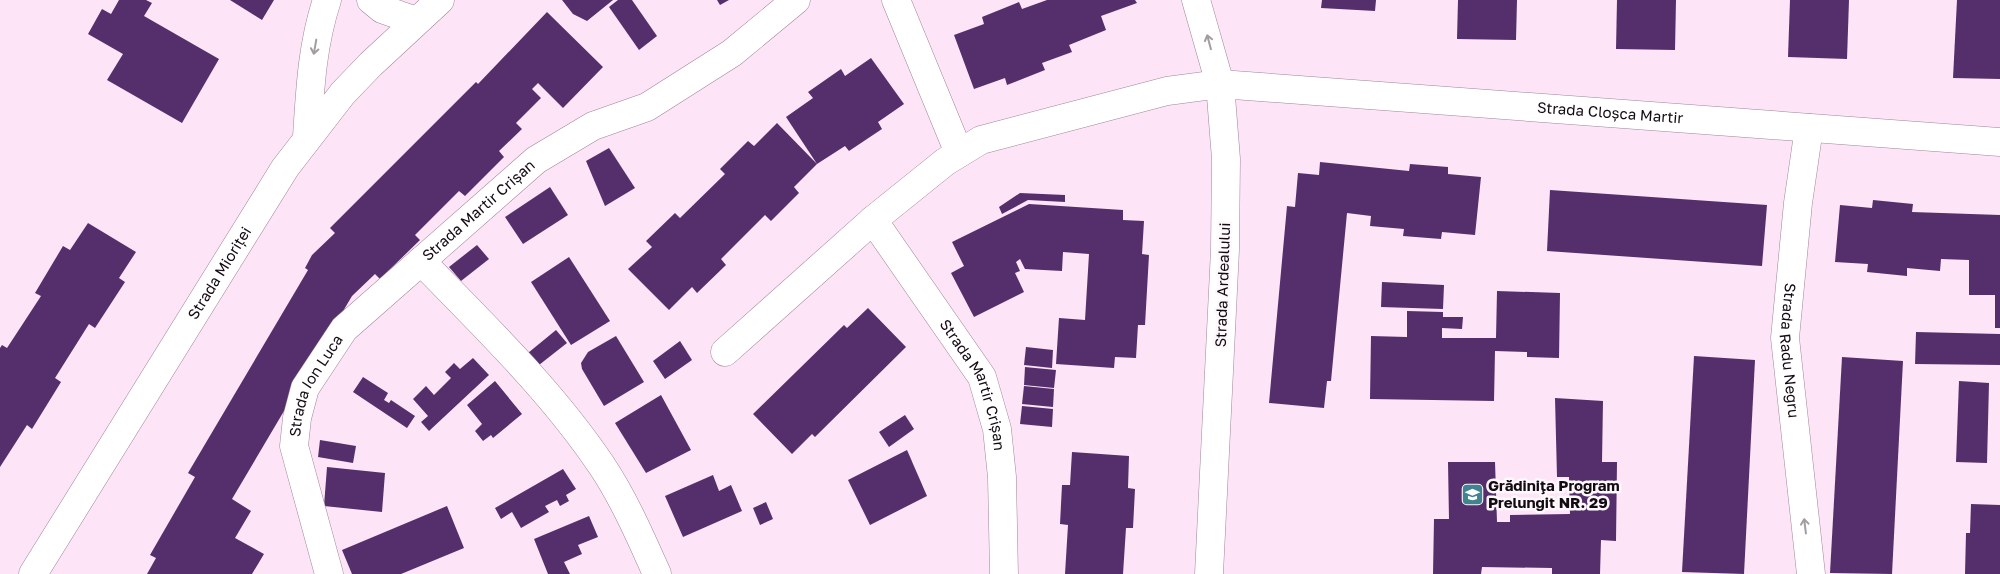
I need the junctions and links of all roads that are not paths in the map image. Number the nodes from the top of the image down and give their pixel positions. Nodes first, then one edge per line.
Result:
1 (327, 0) edge
2 (371, 0) edge
3 (440, 0) edge
4 (796, 0) edge
5 (896, 0) edge
6 (1196, 0) edge
7 (416, 21) junction
8 (1220, 84) junction
9 (1809, 128) junction
10 (307, 137) junction
11 (2000, 142) edge
12 (959, 153) junction
13 (873, 220) junction
14 (421, 261) junction
15 (725, 352) dead end
16 (33, 574) edge
17 (329, 574) edge
18 (657, 574) edge
19 (1004, 574) edge
20 (1208, 574) edge
21 (1811, 574) edge

1 -> 10 street
2 - 7 street
3 - 7 street, Strada Mioriței
4 - 14 street, Strada Martir Crișan
5 - 12 street
8 -> 6 street, Strada Ardealului
7 - 10 street, Strada Mioriței
8 - 9 street, Strada Cloșca Martir
8 - 12 street
8 - 20 street, Strada Ardealului
9 - 11 street, Strada Cloșca Martir
21 -> 9 street, Strada Radu Negru
10 - 16 street, Strada Mioriței
12 - 13 street
13 - 15 street
13 - 19 street, Strada Martir Crișan
14 - 17 street, Strada Ion Luca
14 - 18 street, Strada Martir Crișan

